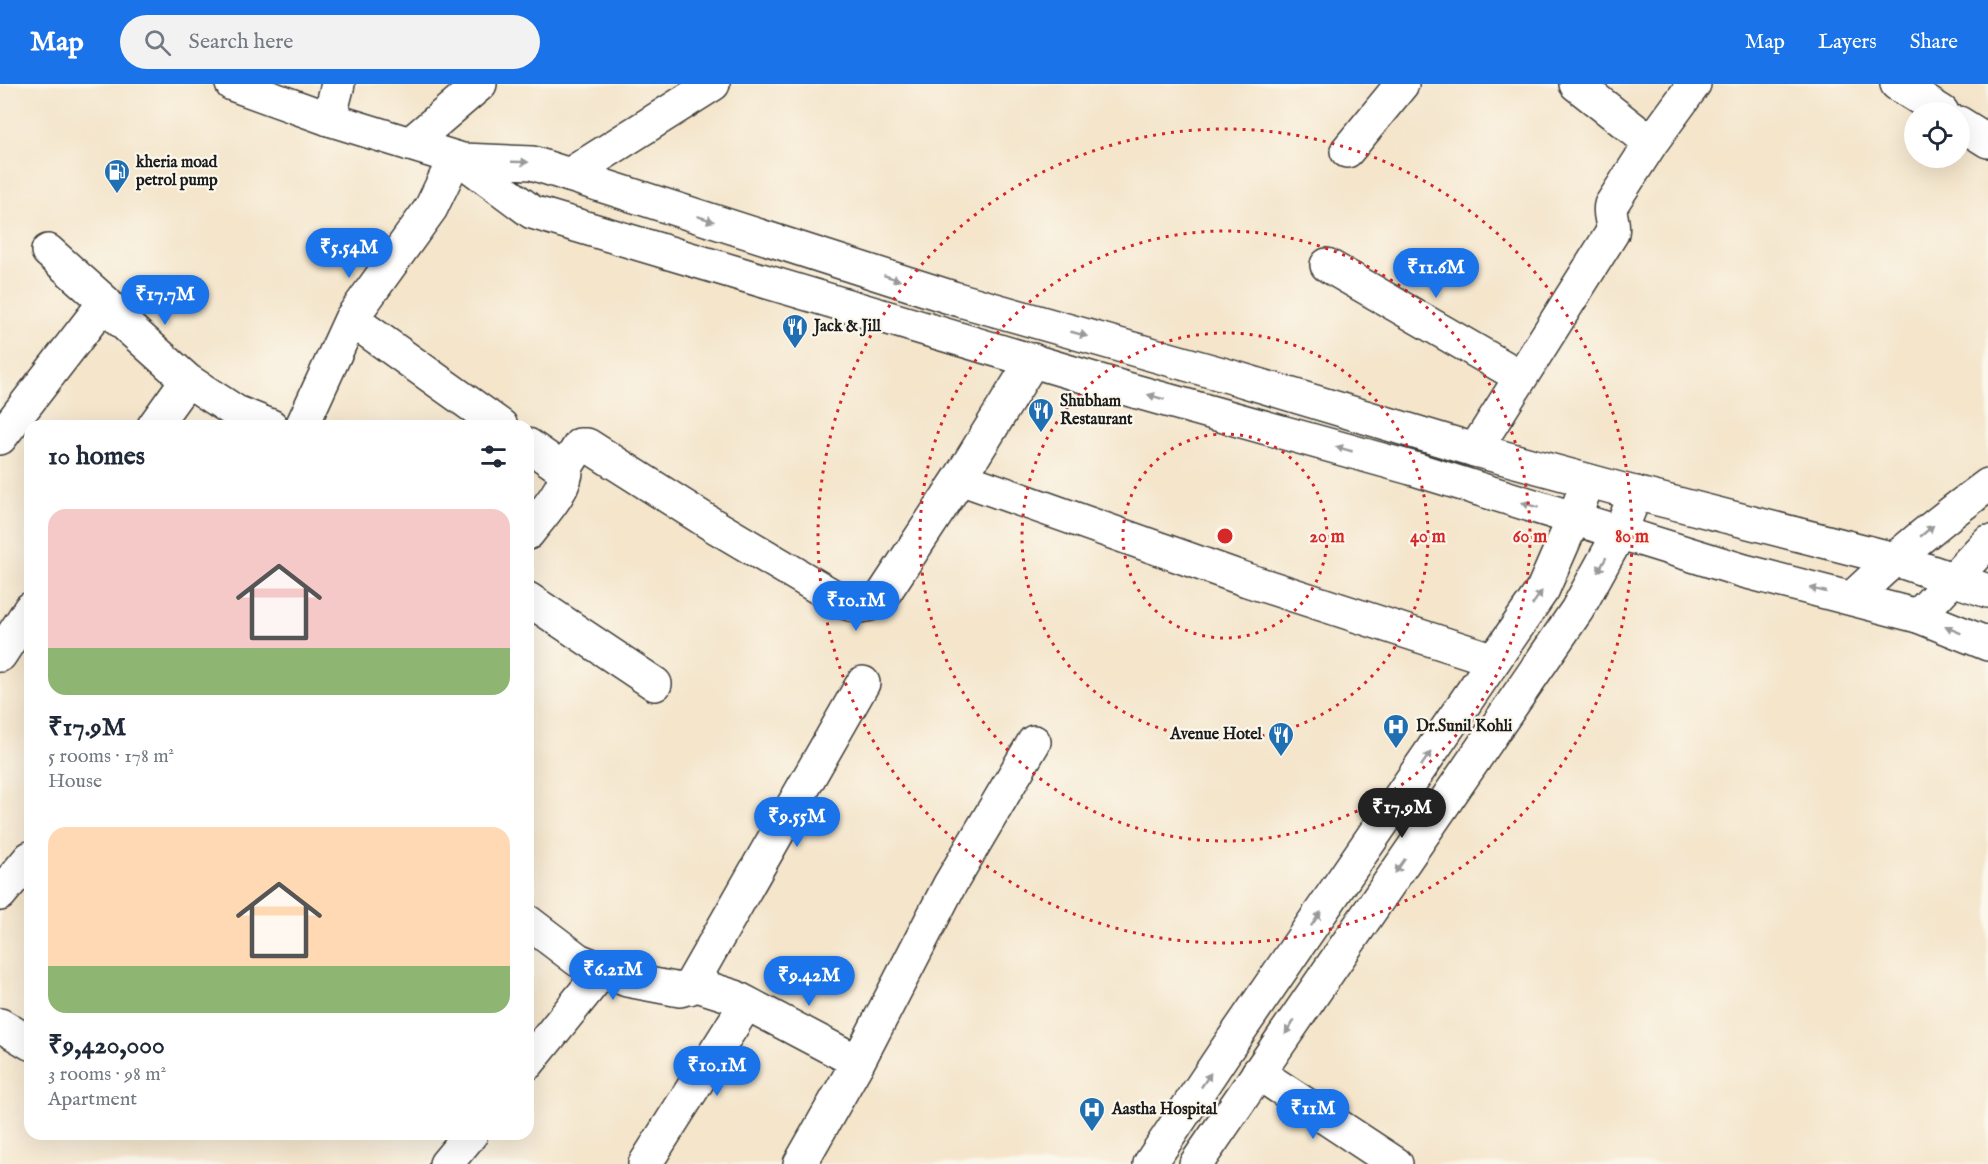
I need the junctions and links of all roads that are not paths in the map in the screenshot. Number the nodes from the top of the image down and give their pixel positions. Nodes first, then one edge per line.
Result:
1 (232, 84) edge
2 (338, 84) edge
3 (480, 84) edge
4 (713, 84) edge
5 (1402, 84) edge
6 (1576, 84) edge
7 (1694, 84) edge
8 (1897, 84) edge
9 (1926, 102) edge
10 (329, 119) junction
11 (1970, 130) edge
12 (1988, 141) edge
13 (1651, 143) junction
14 (410, 144) junction
15 (1347, 151) dead end
16 (458, 159) junction
17 (569, 175) junction
18 (48, 251) dead end
19 (1327, 265) dead end
20 (105, 302) junction
21 (351, 319) junction
22 (1033, 360) junction
23 (1521, 377) junction
24 (187, 380) junction
25 (158, 420) edge
26 (256, 420) edge
27 (305, 420) edge
28 (493, 420) edge
29 (0, 438) edge
30 (534, 449) edge
31 (1475, 450) junction
32 (566, 467) junction
33 (960, 478) junction
34 (1588, 481) junction
35 (1988, 485) edge
36 (1636, 493) junction
37 (1574, 518) junction
38 (534, 525) edge
39 (1620, 532) junction
40 (1988, 542) edge
41 (1894, 559) junction
42 (1952, 579) junction
43 (1988, 591) edge
44 (1852, 598) junction
45 (534, 603) edge
46 (1918, 616) junction
47 (24, 618) edge
48 (1988, 644) edge
49 (0, 655) edge
50 (1494, 660) junction
51 (863, 683) dead end
52 (655, 684) dead end
53 (1034, 742) dead end
54 (534, 927) edge
55 (603, 970) junction
56 (688, 988) junction
57 (746, 1004) junction
58 (0, 1025) edge
59 (24, 1039) edge
60 (534, 1056) edge
61 (858, 1062) junction
62 (1258, 1073) junction
63 (466, 1140) edge
64 (446, 1164) edge
65 (645, 1164) edge
66 (800, 1164) edge
67 (1150, 1164) edge
68 (1196, 1164) edge
69 (1396, 1164) edge

1 - 10 street
2 - 10 street
3 - 14 street
4 - 17 street
5 - 15 street
6 - 13 street
7 - 13 street
8 - 9 street
10 - 14 street
11 - 12 street
13 - 23 street
14 - 16 street
16 -> 17 street
16 - 21 street
16 - 22 street
17 -> 31 street
18 - 20 street
19 - 23 street
20 - 24 street
20 - 29 street
21 - 27 street
21 - 28 street
22 - 33 street
37 -> 22 street
23 - 31 street
24 - 25 street
24 - 26 street
30 - 32 street
31 - 34 street
32 - 33 street
32 - 38 street
33 - 50 street
34 - 36 street
34 - 37 street
41 -> 35 street
36 - 39 street
36 - 41 street
37 - 39 street
50 -> 37 street
44 -> 39 street
39 -> 62 street
40 - 42 street
41 - 42 street
41 - 44 street
42 - 43 street
42 - 46 street
44 - 46 street
45 - 52 street
48 -> 46 street
47 - 49 street
67 -> 50 street
51 - 56 street
53 - 61 street
54 - 55 street
55 - 56 street
55 - 60 street
56 - 57 street
57 - 61 street
57 - 65 street
58 - 59 street
61 - 66 street
62 - 68 street
62 - 69 street
63 - 64 street

